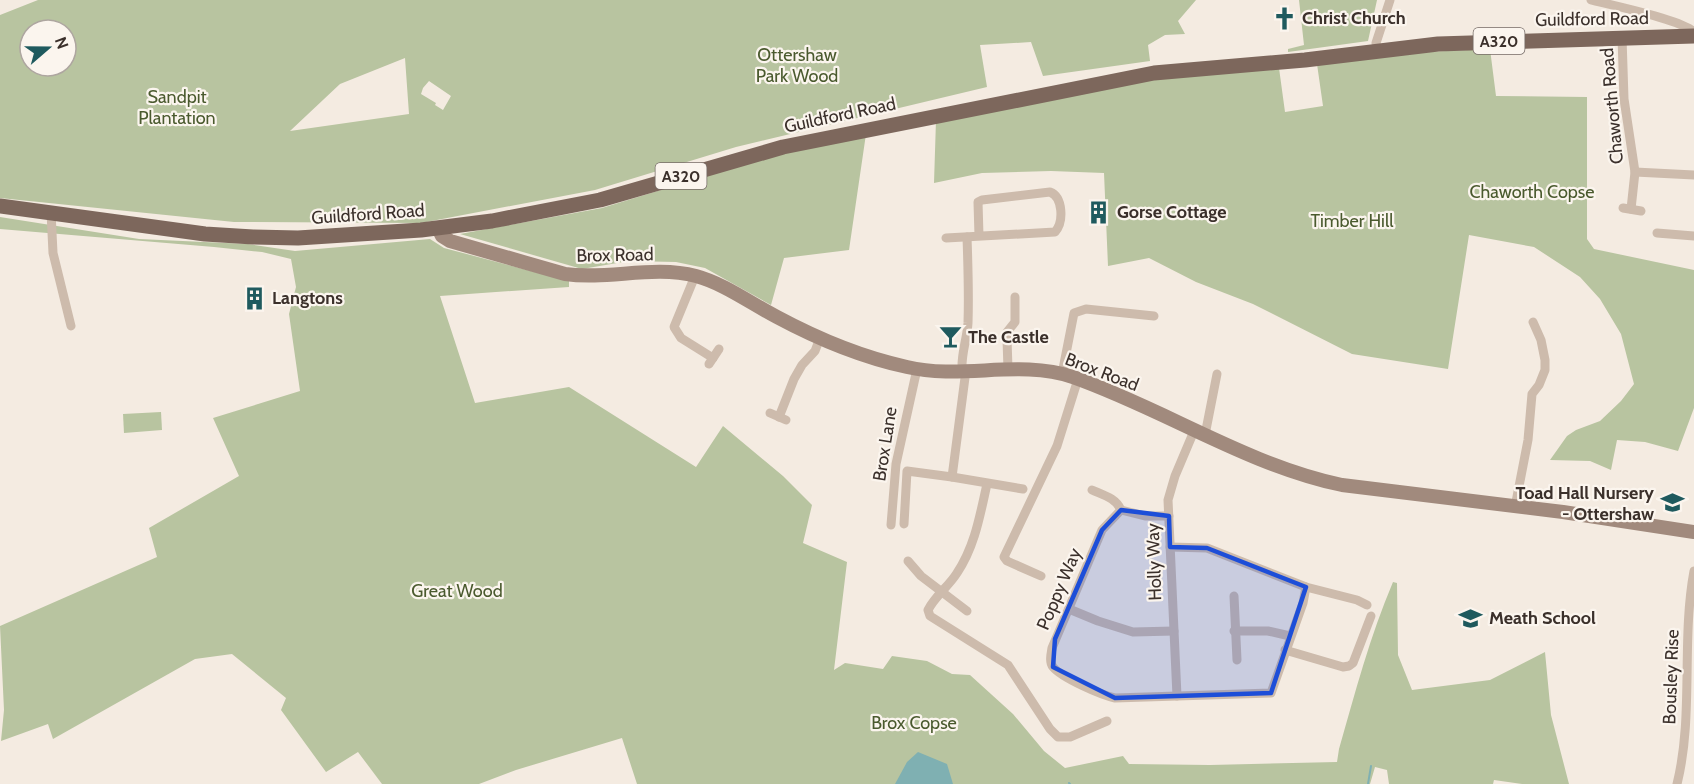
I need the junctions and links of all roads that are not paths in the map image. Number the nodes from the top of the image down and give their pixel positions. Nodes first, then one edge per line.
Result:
1 (1390, 0) edge
2 (1591, 0) edge
3 (1694, 32) edge
4 (1694, 36) edge
5 (1622, 37) junction
6 (1377, 50) junction
7 (1635, 172) junction
8 (1694, 175) edge
9 (0, 206) edge
10 (1631, 209) dead end
11 (51, 212) junction
12 (438, 228) junction
13 (1657, 233) dead end
14 (979, 236) junction
15 (1694, 236) edge
16 (967, 237) junction
17 (946, 238) dead end
18 (695, 276) junction
19 (1015, 297) dead end
20 (1154, 316) dead end
21 (1533, 322) dead end
22 (71, 326) dead end
23 (820, 338) junction
24 (719, 349) dead end
25 (917, 369) junction
26 (1008, 369) junction
27 (964, 370) junction
28 (1062, 374) junction
29 (1214, 376) dead end
30 (1078, 379) junction
31 (778, 416) dead end
32 (1199, 433) junction
33 (952, 477) junction
34 (987, 484) junction
35 (1023, 489) dead end
36 (1092, 490) dead end
37 (1515, 507) junction
38 (1121, 510) junction
39 (1169, 516) junction
40 (904, 524) dead end
41 (891, 525) dead end
42 (1694, 532) edge
43 (1170, 547) junction
44 (908, 561) dead end
45 (1694, 571) edge
46 (1041, 576) dead end
47 (1306, 587) junction
48 (943, 593) junction
49 (1234, 596) dead end
50 (1366, 605) dead end
51 (1069, 609) junction
52 (967, 611) dead end
53 (1371, 616) dead end
54 (1174, 630) junction
55 (1234, 631) junction
56 (1290, 636) junction
57 (1285, 650) junction
58 (1237, 660) dead end
59 (1271, 693) junction
60 (1177, 696) junction
61 (1272, 704) dead end
62 (1107, 721) dead end
63 (1678, 784) edge

1 - 6 street
2 - 3 street
4 - 5 main road, Guildford Road / A320
5 - 6 main road, Guildford Road / A320
5 - 7 street, Chaworth Road
6 - 12 main road, Guildford Road / A320
7 - 8 street, Chaworth Road
7 - 10 street, Chaworth Road
9 - 11 main road, Guildford Road / A320
11 - 12 main road, Guildford Road / A320
11 - 22 street
12 - 18 street, Brox Road
13 - 15 street
14 - 14 street
14 - 16 street
16 - 17 street
16 - 27 street
18 - 23 street, Brox Road
18 - 24 street
19 - 26 street
20 - 28 street
21 - 37 street
23 - 25 street, Brox Road
23 - 31 street
25 - 27 street, Brox Road
25 - 41 street, Brox Lane
26 - 27 street, Brox Road
26 - 28 street, Brox Road
27 - 33 street
28 - 30 street, Brox Road
29 - 32 street, Holly Way
30 - 32 street, Brox Road
30 - 46 street
32 - 37 street, Brox Road
32 - 39 street, Holly Way
33 - 34 street
33 - 40 street
34 - 35 street
34 - 48 street
36 - 38 street
37 - 42 street, Brox Road
38 - 39 street
38 - 51 street, Poppy Way
39 - 43 street, Holly Way
43 - 47 street
43 - 54 street, Holly Way
44 - 48 street
45 - 63 street, Bousley Rise
47 - 50 street
47 - 56 street
48 - 52 street
48 - 62 street
49 - 55 street
51 - 54 street
51 - 60 street, Poppy Way
53 - 57 street
54 - 60 street, Holly Way
55 - 56 street
55 - 58 street
56 - 57 street
57 - 59 street
59 - 60 street
59 - 61 street

